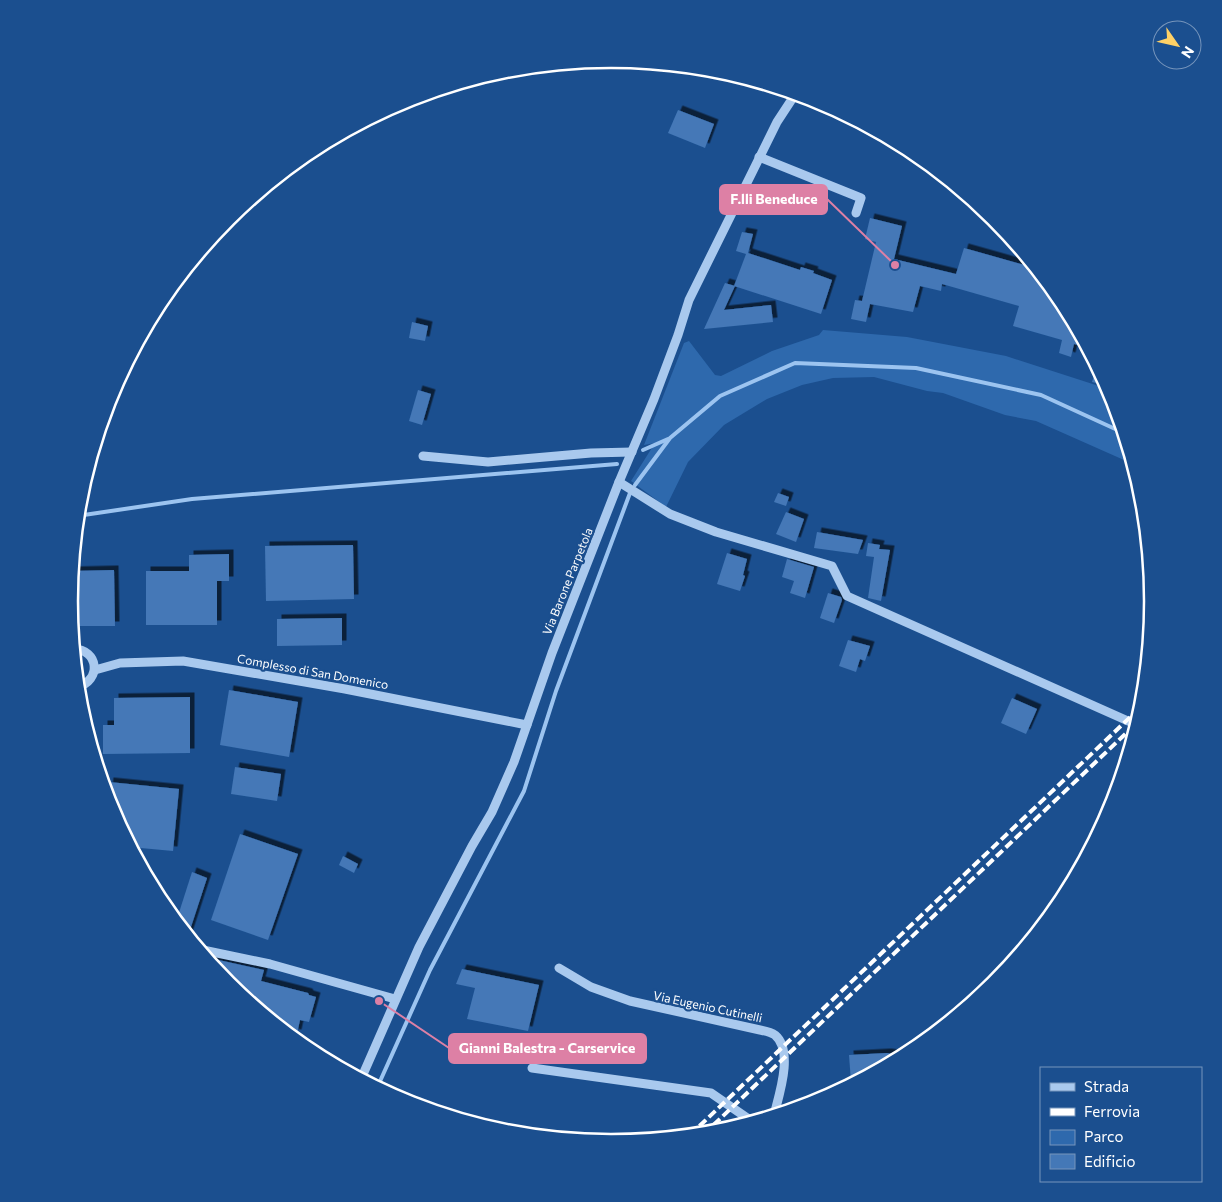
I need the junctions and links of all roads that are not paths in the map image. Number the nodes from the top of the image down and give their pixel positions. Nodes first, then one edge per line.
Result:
1 (792, 100) edge
2 (759, 157) junction
3 (856, 213) dead end
4 (632, 452) junction
5 (423, 456) dead end
6 (619, 482) junction
7 (80, 650) edge
8 (94, 670) junction
9 (84, 685) edge
10 (1130, 722) edge
11 (527, 724) junction
12 (209, 951) edge
13 (559, 968) dead end
14 (395, 999) junction
15 (532, 1068) dead end
16 (364, 1073) edge
17 (776, 1108) edge
18 (745, 1117) edge

1 - 2 street, Via Barone Parpetola
2 - 3 street
2 - 4 street, Via Barone Parpetola
4 - 5 street
4 - 6 street, Via Barone Parpetola
6 - 10 street
6 - 11 street, Via Barone Parpetola
7 - 8 street
8 - 9 street
8 - 11 street, Complesso di San Domenico
11 - 14 street, Via Barone Parpetola
12 - 14 street
13 - 17 street, Via Eugenio Cutinelli
14 - 16 street, Via Barone Parpetola
15 - 18 street

